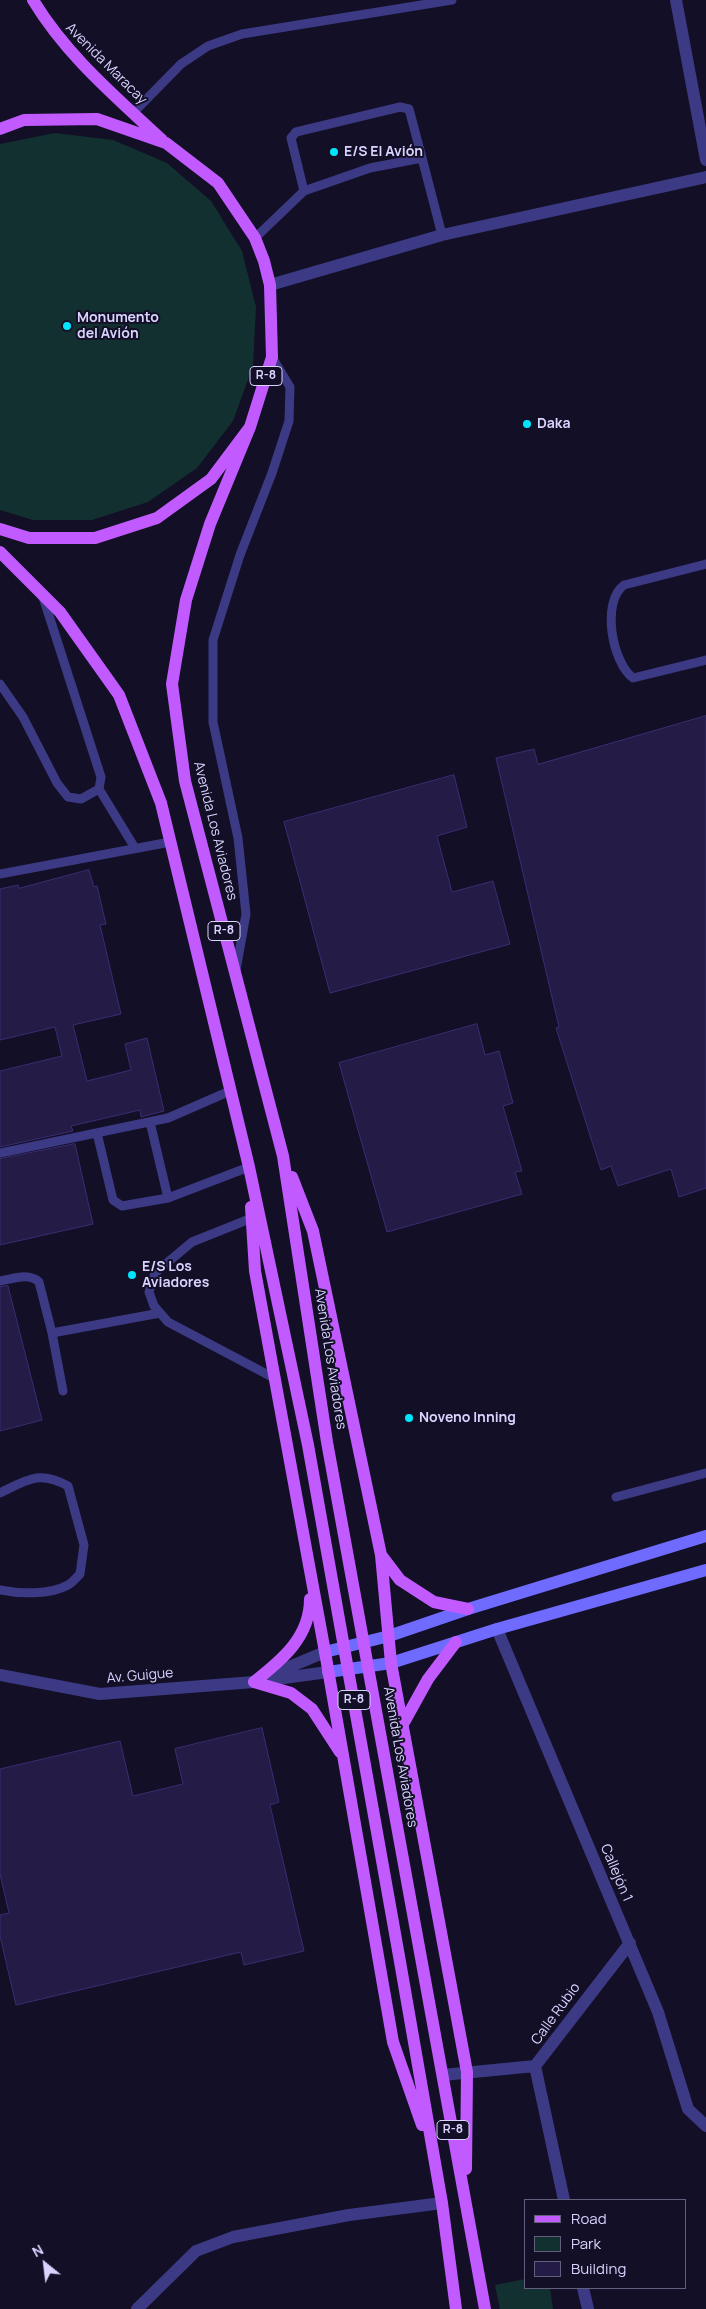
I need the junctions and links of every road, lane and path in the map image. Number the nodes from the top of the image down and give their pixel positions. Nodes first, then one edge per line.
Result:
1 (33, 0) edge
2 (452, 0) edge
3 (676, 0) edge
4 (133, 113) junction
5 (0, 129) edge
6 (704, 141) edge
7 (166, 143) junction
8 (422, 158) junction
9 (706, 160) edge
10 (706, 177) edge
11 (304, 191) junction
12 (442, 235) junction
13 (254, 238) junction
14 (270, 284) junction
15 (272, 357) junction
16 (250, 427) junction
17 (0, 529) edge
18 (0, 552) edge
19 (706, 564) edge
20 (42, 594) junction
21 (706, 660) edge
22 (0, 684) edge
23 (99, 789) junction
24 (170, 842) junction
25 (135, 848) junction
26 (0, 874) edge
27 (235, 973) junction
28 (230, 1091) junction
29 (150, 1122) junction
30 (97, 1133) junction
31 (0, 1154) edge
32 (283, 1156) junction
33 (249, 1167) junction
34 (168, 1198) junction
35 (252, 1218) junction
36 (0, 1281) edge
37 (160, 1313) junction
38 (52, 1333) junction
39 (274, 1378) junction
40 (63, 1391) dead end
41 (706, 1473) edge
42 (0, 1493) edge
43 (616, 1497) dead end
44 (706, 1536) edge
45 (381, 1555) junction
46 (706, 1570) edge
47 (310, 1574) junction
48 (0, 1590) edge
49 (468, 1609) junction
50 (497, 1629) junction
51 (389, 1636) junction
52 (456, 1642) junction
53 (325, 1652) junction
54 (392, 1663) junction
55 (328, 1672) junction
56 (0, 1675) edge
57 (254, 1682) junction
58 (403, 1724) junction
59 (344, 1758) junction
60 (630, 1943) junction
61 (535, 2066) junction
62 (467, 2072) junction
63 (443, 2075) junction
64 (706, 2126) edge
65 (434, 2159) junction
66 (466, 2199) junction
67 (564, 2199) edge
68 (442, 2203) junction
69 (583, 2289) edge
70 (138, 2309) edge
71 (456, 2309) edge
72 (485, 2309) edge
73 (588, 2309) edge

1 - 4 main road, Avenida Maracay / R-8
2 - 4 lane
3 - 6 street
4 - 7 main road, Avenida Maracay / R-8
5 - 7 main road, R-8
6 - 9 street
7 - 13 main road, R-8
8 - 11 lane
8 - 11 lane
8 - 12 lane
10 - 12 street
11 - 13 lane
12 - 14 street
13 - 14 main road, R-8
14 - 15 main road, R-8
15 - 16 main road, R-8
15 - 27 lane
16 - 17 main road, R-8
16 - 27 main road, Avenida Los Aviadores / R-8
18 - 20 main road, R-8
19 - 21 lane
20 - 23 lane
20 - 24 main road, R-8
22 - 23 lane
23 - 25 lane
24 - 25 lane
24 - 28 main road, R-8
25 - 26 lane
27 - 32 main road, Avenida Los Aviadores / R-8
28 - 29 lane
28 - 33 main road, R-8
29 - 30 lane
29 - 34 lane
30 - 31 lane
30 - 34 lane
32 - 45 main road, R-8
32 - 63 main road, Avenida Los Aviadores / R-8
33 - 34 lane
33 - 35 main road
33 - 65 main road, R-8
35 - 37 lane
35 - 39 main road
36 - 38 lane
37 - 38 lane
37 - 39 lane
38 - 40 lane
39 - 47 main road
41 - 43 lane
42 - 48 lane
44 - 49 main road
45 - 49 main road
45 - 51 main road, R-8
46 - 50 main road
47 - 53 main road
47 - 57 main road
49 - 51 main road
50 - 52 main road
50 - 60 street, Callejón 1
51 - 53 main road
51 - 54 main road
52 - 54 main road
52 - 58 main road
53 - 55 main road
53 - 57 street
54 - 55 main road
54 - 58 main road
55 - 57 street, Av. Guigue
55 - 59 main road, R-8
56 - 57 street, Av. Guigue
57 - 59 main road
58 - 62 main road
59 - 65 main road, R-8
60 - 61 street, Calle Rubio
60 - 64 street, Callejón 1
61 - 62 street
61 - 67 street, Calle Rubio
62 - 63 street
62 - 66 main road
63 - 66 main road, Avenida Los Aviadores / R-8
65 - 68 main road, R-8
66 - 72 main road, Avenida Los Aviadores / R-8
68 - 70 street
68 - 71 main road, R-8
69 - 73 street

